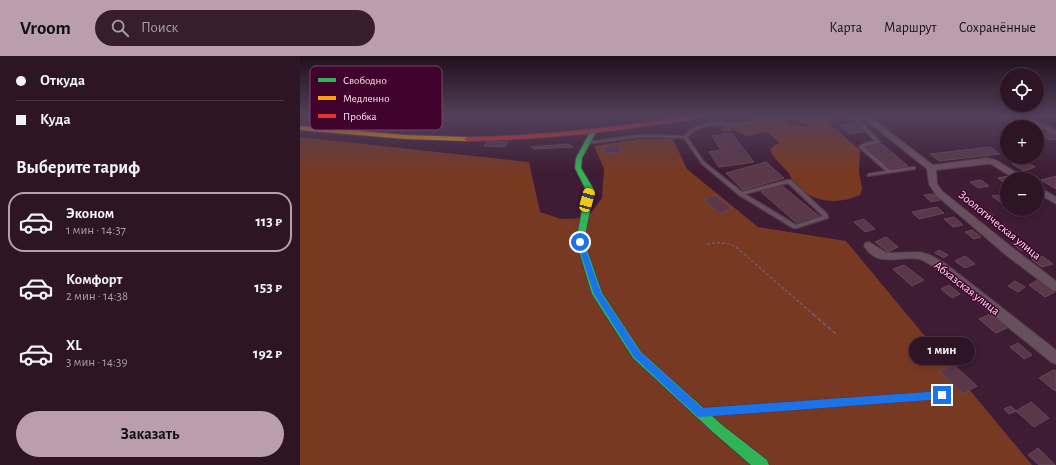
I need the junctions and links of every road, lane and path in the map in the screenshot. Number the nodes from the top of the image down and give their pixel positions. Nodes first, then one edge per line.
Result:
1 (378, 135) edge
2 (559, 135) edge
3 (591, 135) edge
4 (871, 135) edge
5 (889, 135) edge
6 (685, 137) joint
7 (587, 143) junction
8 (913, 168) dead end
9 (931, 168) junction
10 (889, 172) junction
11 (1009, 172) edge
12 (870, 175) dead end
13 (1044, 193) edge
14 (741, 194) junction
15 (1056, 201) edge
16 (707, 244) dead end
17 (870, 246) dead end
18 (1056, 287) edge
19 (836, 334) dead end
20 (1056, 358) edge
21 (942, 395) dead end
22 (700, 413) junction
23 (762, 465) edge

1 - 2 main road
3 - 7 main road
4 - 10 lane
5 - 9 street
6 - 7 lane
6 - 14 lane
7 - 22 main road
8 - 10 lane
9 - 11 street
9 - 18 street, Зоологическая улица
10 - 12 lane
13 - 15 street
14 - 14 lane
16 - 19 path
17 - 20 street, Абхазская улица
21 - 22 lane
22 - 23 main road

